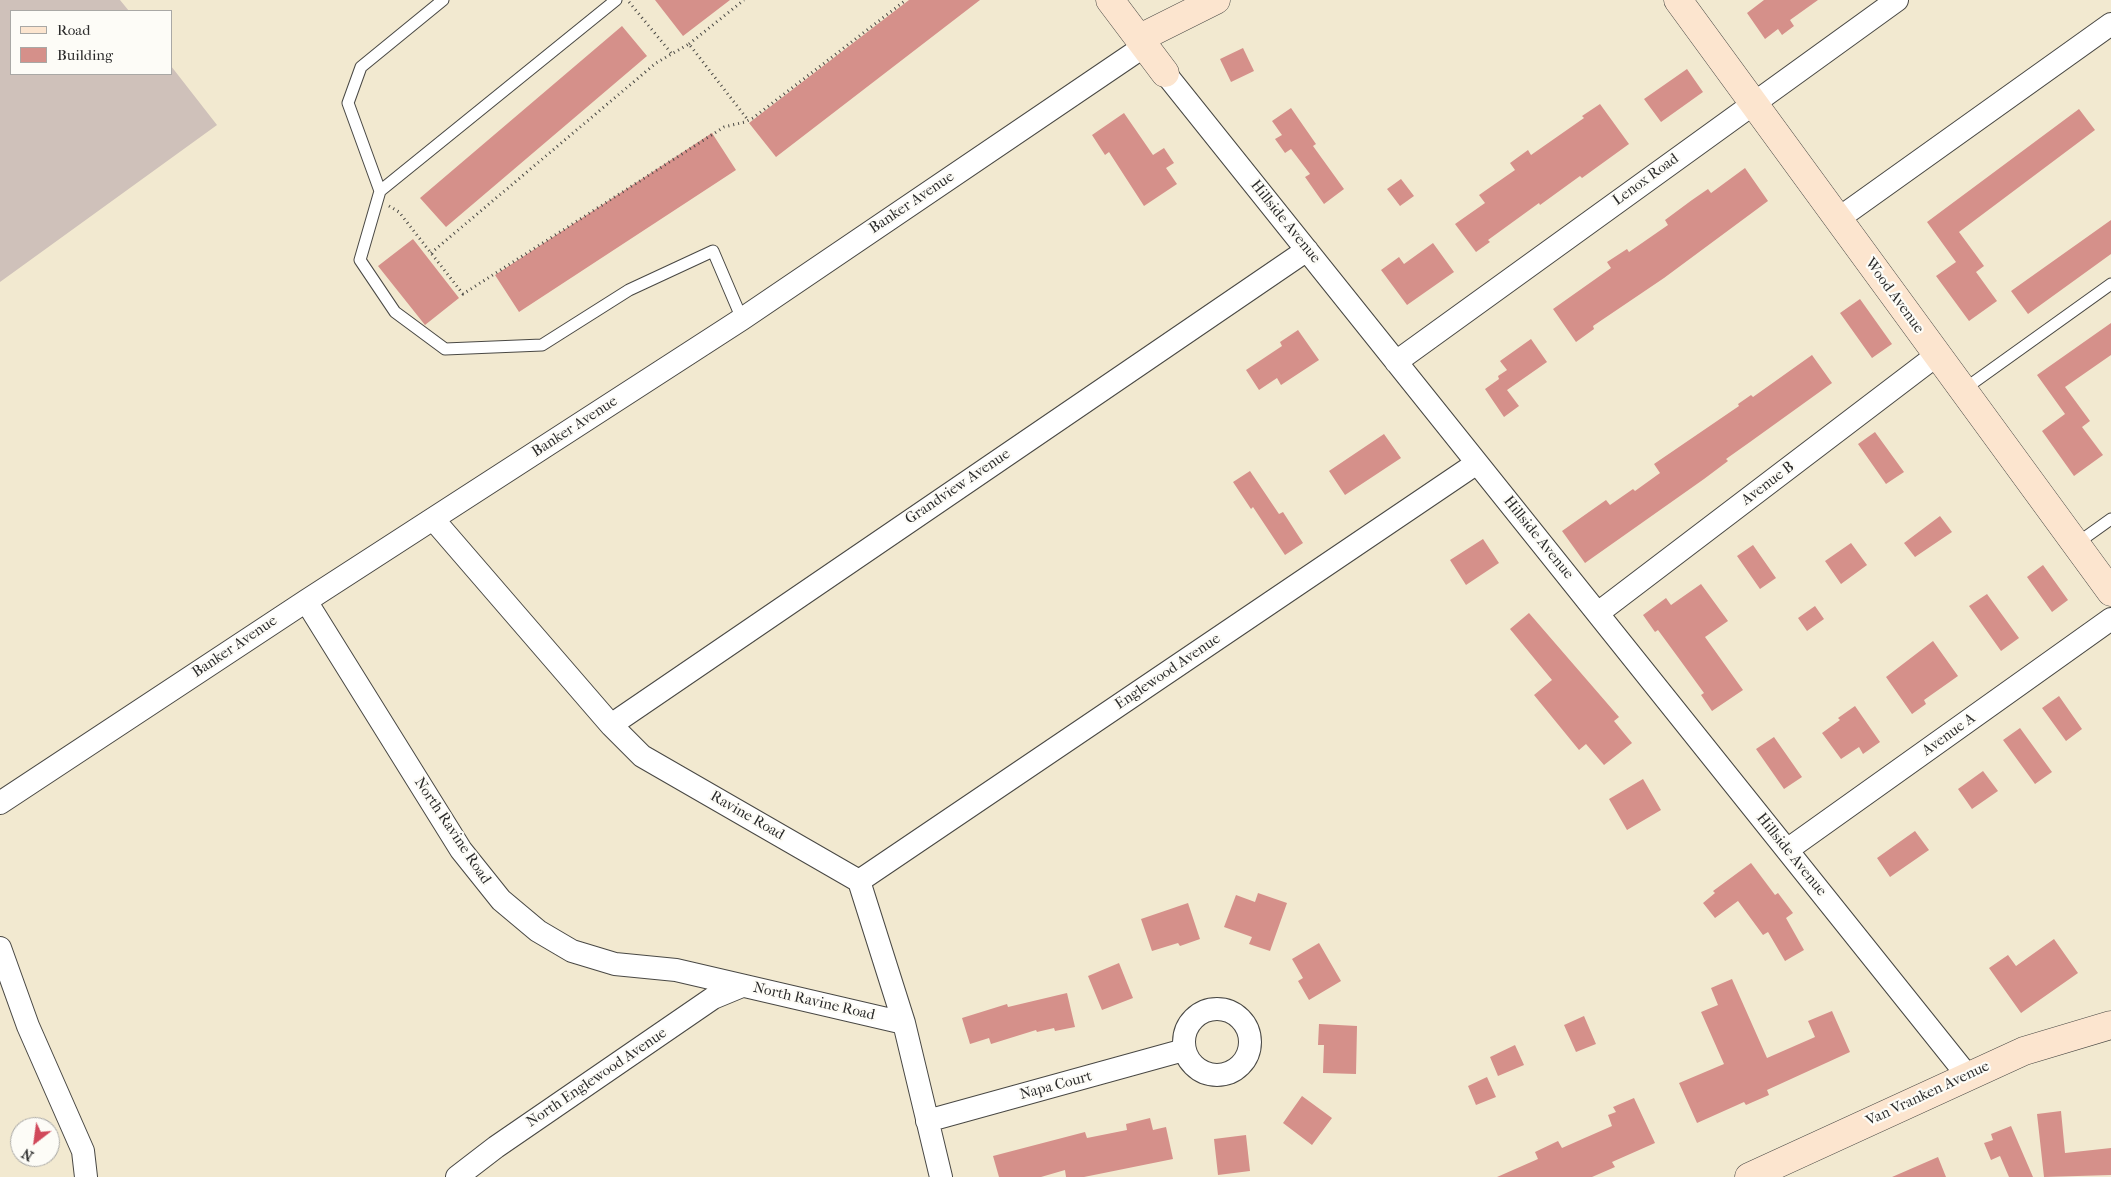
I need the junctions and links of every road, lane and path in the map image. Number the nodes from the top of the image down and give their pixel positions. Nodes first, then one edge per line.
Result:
1 (443, 0) edge
2 (616, 0) edge
3 (627, 0) edge
4 (744, 0) edge
5 (906, 0) edge
6 (1110, 0) edge
7 (1216, 0) edge
8 (1678, 0) edge
9 (1897, 0) edge
10 (2111, 24) edge
11 (1143, 41) junction
12 (688, 44) junction
13 (672, 54) junction
14 (1166, 73) joint
15 (1753, 103) junction
16 (748, 120) junction
17 (379, 195) junction
18 (1838, 219) junction
19 (1307, 250) junction
20 (431, 253) junction
21 (2111, 284) edge
22 (742, 319) junction
23 (1937, 355) junction
24 (1396, 362) junction
25 (1963, 390) junction
26 (1477, 463) junction
27 (433, 519) junction
28 (2111, 519) edge
29 (2076, 544) junction
30 (2111, 592) edge
31 (306, 601) junction
32 (1598, 613) junction
33 (2111, 619) edge
34 (610, 725) junction
35 (0, 802) edge
36 (1787, 850) junction
37 (860, 881) junction
38 (0, 948) edge
39 (742, 986) junction
40 (904, 1023) junction
41 (2111, 1025) edge
42 (1184, 1050) dead end
43 (1967, 1075) junction
44 (928, 1121) junction
45 (86, 1177) edge
46 (457, 1177) edge
47 (941, 1177) edge
48 (1749, 1177) edge

1 - 17 lane
2 - 17 lane
3 - 13 path
4 - 12 path
5 - 16 path
6 - 11 street, Hillside Avenue
7 - 11 street
8 - 15 street, Wood Avenue
9 - 15 street, Lenox Road
10 - 18 street
11 - 14 street, Hillside Avenue
11 - 22 street, Banker Avenue
12 - 13 path
12 - 16 path
13 - 20 path
14 - 19 street, Hillside Avenue
15 - 18 street, Wood Avenue
15 - 24 street, Lenox Road
16 - 20 path
17 - 20 path
17 - 22 lane
18 - 23 street, Wood Avenue
19 - 24 street, Hillside Avenue
19 - 34 street, Grandview Avenue
21 - 25 lane
22 - 27 street, Banker Avenue
23 - 25 street, Wood Avenue
23 - 32 street, Avenue B
24 - 26 street, Hillside Avenue
25 - 29 street, Wood Avenue
26 - 32 street, Hillside Avenue
26 - 37 street, Englewood Avenue
27 - 31 street, Banker Avenue
27 - 34 street, Ravine Road
28 - 29 lane
29 - 30 street, Wood Avenue
31 - 35 street, Banker Avenue
31 - 39 street, North Ravine Road
32 - 36 street, Hillside Avenue
33 - 36 street, Avenue A
34 - 37 street, Ravine Road
36 - 43 street, Hillside Avenue
37 - 40 street
38 - 45 street
39 - 40 street, North Ravine Road
39 - 46 street, North Englewood Avenue
40 - 44 street
41 - 43 street, Van Vranken Avenue
42 - 44 street, Napa Court
43 - 48 street, Van Vranken Avenue
44 - 47 street

